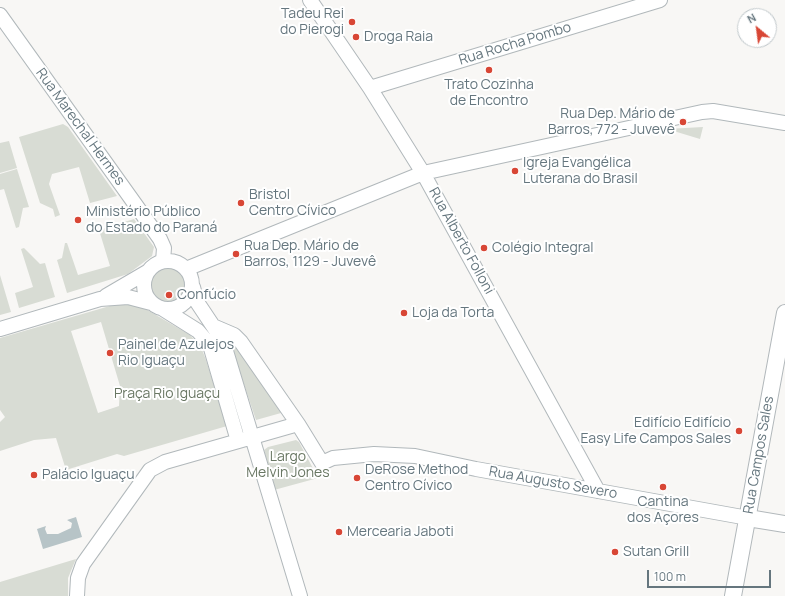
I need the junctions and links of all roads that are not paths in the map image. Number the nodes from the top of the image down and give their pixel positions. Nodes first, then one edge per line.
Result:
1 (310, 0) edge
2 (660, 0) edge
3 (0, 15) edge
4 (370, 88) junction
5 (785, 123) edge
6 (423, 173) junction
7 (163, 262) junction
8 (186, 269) junction
9 (148, 272) junction
10 (193, 288) junction
11 (100, 299) junction
12 (157, 306) junction
13 (785, 313) edge
14 (213, 326) junction
15 (0, 329) edge
16 (298, 424) junction
17 (245, 439) junction
18 (598, 491) junction
19 (748, 518) junction
20 (785, 524) edge
21 (77, 596) edge
22 (300, 596) edge
23 (732, 596) edge

1 - 4 main road, Rua Alberto Folloni
2 - 4 main road, Rua Rocha Pombo
3 - 7 main road, Rua Marechal Hermes
4 - 6 main road, Rua Alberto Folloni
5 - 6 main road
6 - 8 main road
6 - 18 main road, Rua Alberto Folloni
7 - 8 main road
7 - 9 main road
8 - 10 main road
9 - 11 main road
9 - 12 main road
10 - 12 main road
10 - 14 main road
11 - 12 main road
11 - 15 main road
12 - 17 main road
13 - 19 main road, Rua Campos Sales
14 - 16 main road
14 - 17 main road
16 - 17 main road
16 - 18 main road, Rua Augusto Severo
17 - 21 main road
17 - 22 main road
18 - 19 main road, Rua Augusto Severo
19 - 20 main road, Rua Augusto Severo
19 - 23 main road, Rua Campos Sales

